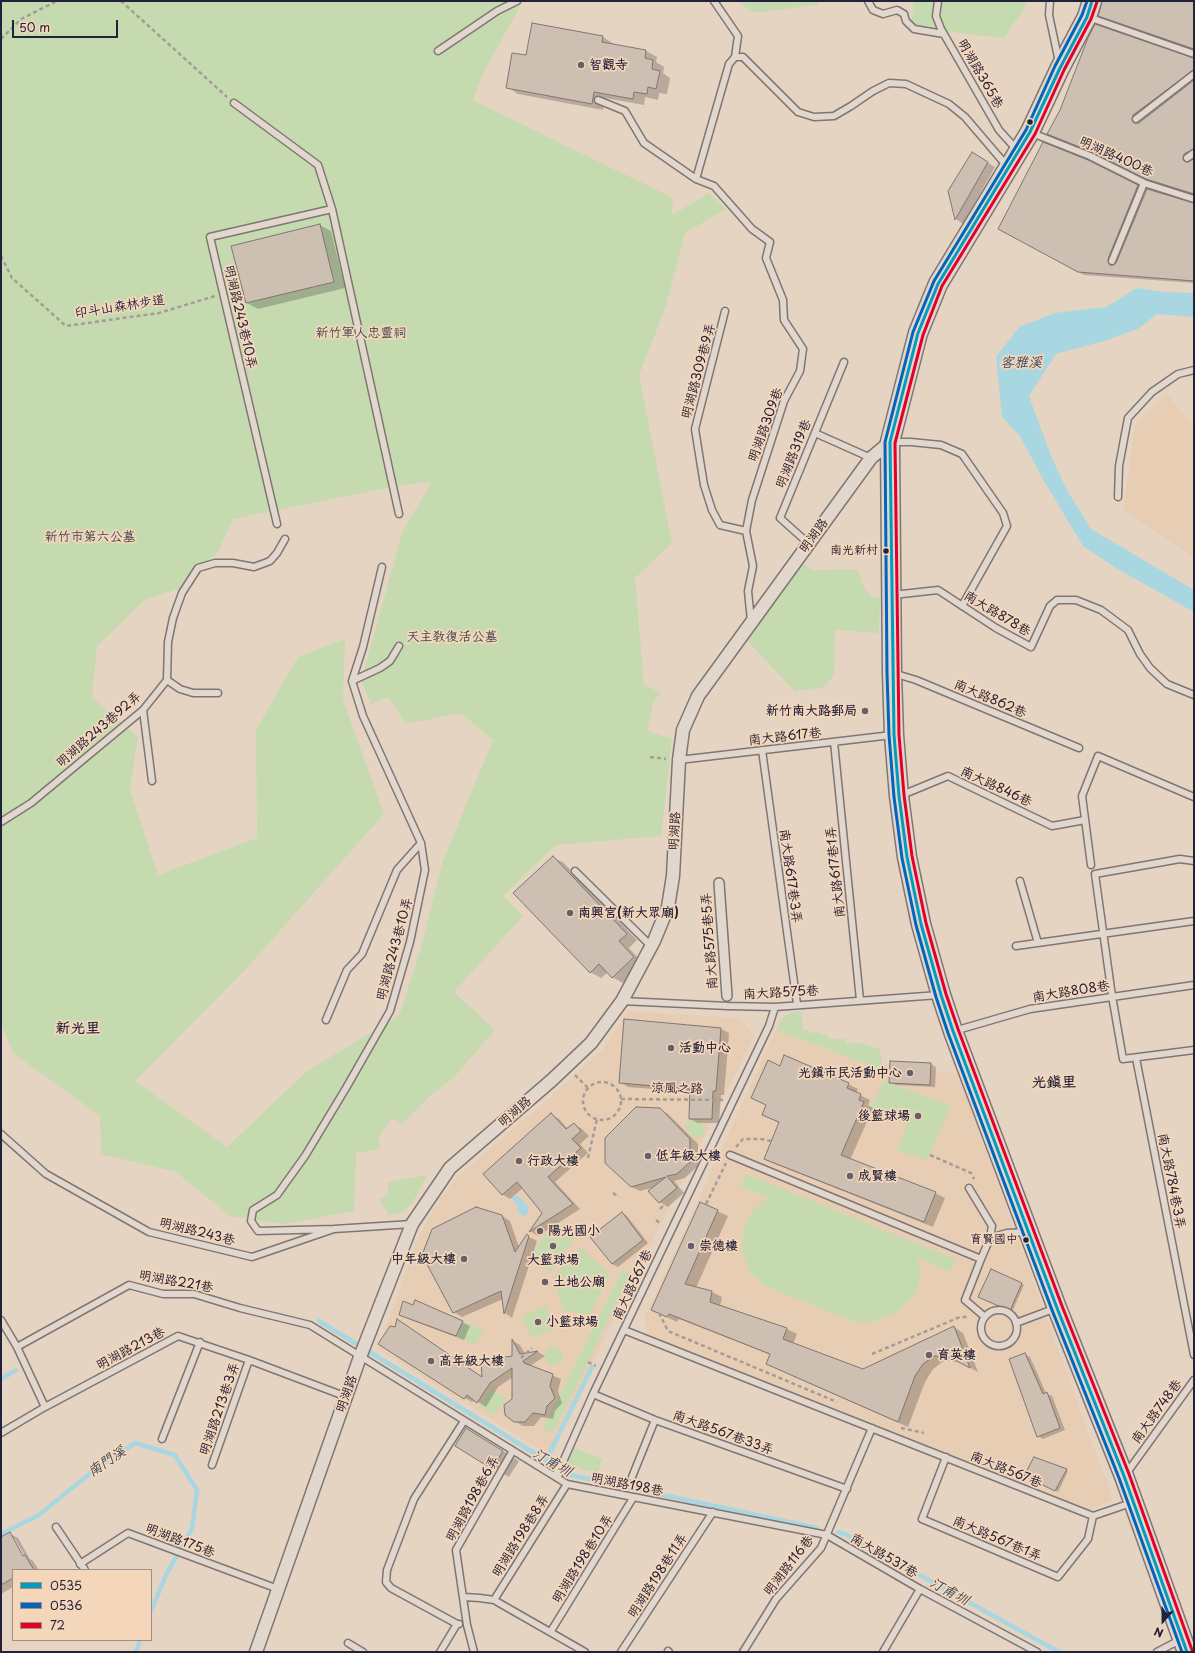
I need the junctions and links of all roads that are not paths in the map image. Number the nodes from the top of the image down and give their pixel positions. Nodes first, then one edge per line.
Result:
1 (517, 1) edge
2 (714, 1) edge
3 (868, 1) edge
4 (938, 1) edge
5 (1050, 1) edge
6 (1089, 9) edge
7 (944, 34) junction
8 (438, 51) dead end
9 (1194, 54) edge
10 (735, 57) junction
11 (1060, 68) junction
12 (1194, 74) edge
13 (598, 100) dead end
14 (234, 103) road end
15 (1136, 119) dead end
16 (1030, 132) junction
17 (1018, 152) junction
18 (1194, 153) edge
19 (1187, 158) dead end
20 (1009, 168) junction
21 (696, 179) junction
22 (1144, 183) junction
23 (1194, 199) edge
24 (332, 209) junction
25 (1112, 261) dead end
26 (725, 311) dead end
27 (844, 362) dead end
28 (1194, 370) edge
29 (815, 433) junction
30 (890, 442) junction
31 (871, 458) junction
32 (1118, 497) dead end
33 (399, 514) dead end
34 (278, 524) dead end
35 (746, 531) junction
36 (285, 539) dead end
37 (808, 543) junction
38 (382, 567) dead end
39 (892, 595) junction
40 (962, 606) junction
41 (751, 622) junction
42 (399, 646) dead end
43 (892, 673) junction
44 (166, 680) junction
45 (352, 681) junction
46 (218, 693) dead end
47 (1194, 695) edge
48 (143, 710) junction
49 (894, 735) junction
50 (834, 742) junction
51 (1079, 748) dead end
52 (762, 750) junction
53 (679, 760) junction
54 (152, 781) dead end
55 (899, 796) junction
56 (1194, 797) edge
57 (1085, 820) junction
58 (1, 822) edge
59 (421, 843) junction
60 (1194, 860) edge
61 (1091, 865) dead end
62 (575, 871) dead end
63 (1020, 881) dead end
64 (718, 883) dead end
65 (1194, 920) edge
66 (1103, 934) junction
67 (1038, 943) junction
68 (651, 946) junction
69 (1016, 946) dead end
70 (1194, 985) edge
71 (941, 995) junction
72 (727, 996) dead end
73 (1112, 996) junction
74 (860, 1000) junction
75 (622, 1001) junction
76 (797, 1004) junction
77 (775, 1007) junction
78 (326, 1020) dead end
79 (953, 1031) junction
80 (1194, 1050) edge
81 (1136, 1058) junction
82 (1, 1134) edge
83 (730, 1155) dead end
84 (969, 1188) dead end
85 (412, 1224) junction
86 (334, 1229) junction
87 (1028, 1232) junction
88 (990, 1238) junction
89 (981, 1259) junction
90 (1058, 1308) junction
91 (985, 1317) junction
92 (1, 1320) edge
93 (1016, 1323) junction
94 (624, 1330) junction
95 (200, 1342) junction
96 (17, 1347) junction
97 (1194, 1355) edge
98 (360, 1357) junction
99 (249, 1360) junction
100 (1194, 1380) edge
101 (593, 1394) junction
102 (347, 1397) junction
103 (45, 1407) junction
104 (655, 1420) junction
105 (464, 1421) junction
106 (872, 1428) junction
107 (1, 1433) edge
108 (162, 1439) dead end
109 (512, 1452) junction
110 (946, 1457) junction
111 (562, 1464) joint
112 (212, 1465) dead end
113 (557, 1475) dead end
114 (1124, 1476) junction
115 (632, 1477) dead end
116 (567, 1484) junction
117 (847, 1489) junction
118 (633, 1498) junction
119 (1133, 1502) junction
120 (713, 1512) junction
121 (1093, 1516) junction
122 (56, 1527) dead end
123 (827, 1535) junction
124 (80, 1564) junction
125 (84, 1569) edge
126 (278, 1589) junction
127 (920, 1589) junction
128 (464, 1597) junction
129 (494, 1600) junction
130 (457, 1624) junction
131 (467, 1625) junction
132 (551, 1632) junction
133 (348, 1643) dead end
134 (1185, 1645) edge
135 (256, 1652) edge
136 (363, 1652) edge
137 (440, 1652) edge
138 (474, 1652) edge
139 (585, 1652) edge
140 (621, 1652) edge
141 (743, 1652) edge
142 (883, 1652) edge
143 (1037, 1652) edge
144 (1157, 1652) edge

1 - 8 lane
2 - 10 lane
3 - 7 lane
4 - 7 lane, 明湖路365巷
5 - 11 lane
6 - 9 lane
6 - 11 main road
7 - 17 lane, 明湖路365巷
10 - 20 lane
10 - 21 lane
11 - 16 main road
12 - 15 lane
13 - 21 lane
14 - 24 lane
16 - 17 main road
16 - 22 lane, 明湖路400巷
17 - 20 main road
18 - 19 lane
20 - 30 main road
21 - 35 lane, 明湖路309巷
22 - 23 lane, 明湖路400巷
22 - 25 lane
24 - 33 lane
24 - 34 lane, 明湖路243巷10弄
26 - 35 lane, 明湖路309巷9弄
27 - 29 lane, 明湖路319巷
28 - 32 lane
29 - 31 lane
29 - 37 lane, 明湖路319巷
30 - 31 street, 明湖路
30 - 39 main road
30 - 40 lane
31 - 37 street, 明湖路
35 - 41 lane, 明湖路309巷
36 - 44 lane
37 - 41 street, 明湖路
38 - 45 lane
39 - 40 lane, 南大路878巷
39 - 43 main road
40 - 47 lane, 南大路878巷
41 - 53 street, 明湖路
42 - 45 lane
43 - 49 main road
43 - 51 lane, 南大路862巷
44 - 46 lane
44 - 48 lane, 明湖路243巷92弄
45 - 59 lane, 明湖路243巷10弄
48 - 54 lane
48 - 58 lane, 明湖路243巷92弄
49 - 50 lane, 南大路617巷
49 - 55 main road
50 - 52 lane, 南大路617巷
50 - 74 lane, 南大路617巷1弄
52 - 53 lane, 南大路617巷
52 - 76 lane, 南大路617巷3弄
53 - 68 street, 明湖路
55 - 57 lane, 南大路846巷
55 - 71 main road
56 - 57 lane
57 - 61 lane
59 - 78 lane
59 - 86 lane, 明湖路243巷10弄
60 - 66 lane
62 - 68 lane
63 - 67 lane
64 - 72 street, 南大路575巷5弄
65 - 66 lane
66 - 67 lane
66 - 73 lane
67 - 69 lane
68 - 75 street, 明湖路
70 - 73 lane, 南大路808巷
71 - 74 lane, 南大路575巷
71 - 79 main road
73 - 79 lane, 南大路808巷
73 - 81 lane
74 - 76 lane, 南大路575巷
75 - 77 lane, 南大路575巷
75 - 85 street, 明湖路
76 - 77 lane, 南大路575巷
77 - 94 lane, 南大路567巷
79 - 87 main road
80 - 81 lane
81 - 97 lane, 南大路784巷3弄
82 - 86 lane, 明湖路243巷
83 - 89 lane
84 - 88 lane
85 - 86 lane, 明湖路243巷
85 - 98 street, 明湖路
87 - 88 lane
87 - 90 main road
88 - 89 lane
89 - 91 lane
90 - 93 lane
90 - 114 main road
91 - 93 lane
91 - 93 lane
92 - 96 lane
94 - 101 lane
94 - 106 lane, 南大路567巷
95 - 99 lane, 明湖路213巷
95 - 103 lane, 明湖路213巷
95 - 108 lane
96 - 98 lane, 明湖路221巷
96 - 103 lane
98 - 102 street, 明湖路
98 - 105 lane, 明湖路198巷
99 - 102 lane, 明湖路213巷
99 - 112 lane, 明湖路213巷3弄
100 - 114 lane, 南大路748巷
101 - 104 lane, 南大路567巷33弄
101 - 111 lane
102 - 126 street, 明湖路
103 - 107 lane, 明湖路213巷
104 - 115 lane
104 - 117 lane, 南大路567巷33弄
105 - 109 lane, 明湖路198巷
105 - 130 lane
106 - 110 lane, 南大路567巷
106 - 117 lane
109 - 116 lane, 明湖路198巷
109 - 128 lane, 明湖路198巷6弄
110 - 121 lane, 南大路567巷
110 - 121 lane, 南大路567巷1弄
111 - 113 street
114 - 119 main road
116 - 118 lane, 明湖路198巷
116 - 129 lane, 明湖路198巷8弄
117 - 123 lane
118 - 120 lane, 明湖路198巷
118 - 132 lane, 明湖路198巷10弄
119 - 121 lane
119 - 134 main road
120 - 123 lane, 明湖路198巷
120 - 140 lane, 明湖路198巷11弄
122 - 124 lane
123 - 127 lane, 南大路537巷
123 - 141 lane, 明湖路116巷
124 - 125 lane
124 - 126 lane, 明湖路175巷
126 - 135 street, 明湖路
127 - 142 lane
127 - 143 lane, 南大路537巷
128 - 129 lane
128 - 131 lane, 明湖路198巷6弄
129 - 132 lane
130 - 131 lane
130 - 137 lane
131 - 138 lane, 明湖路198巷6弄
132 - 139 lane
133 - 136 lane
134 - 144 lane

